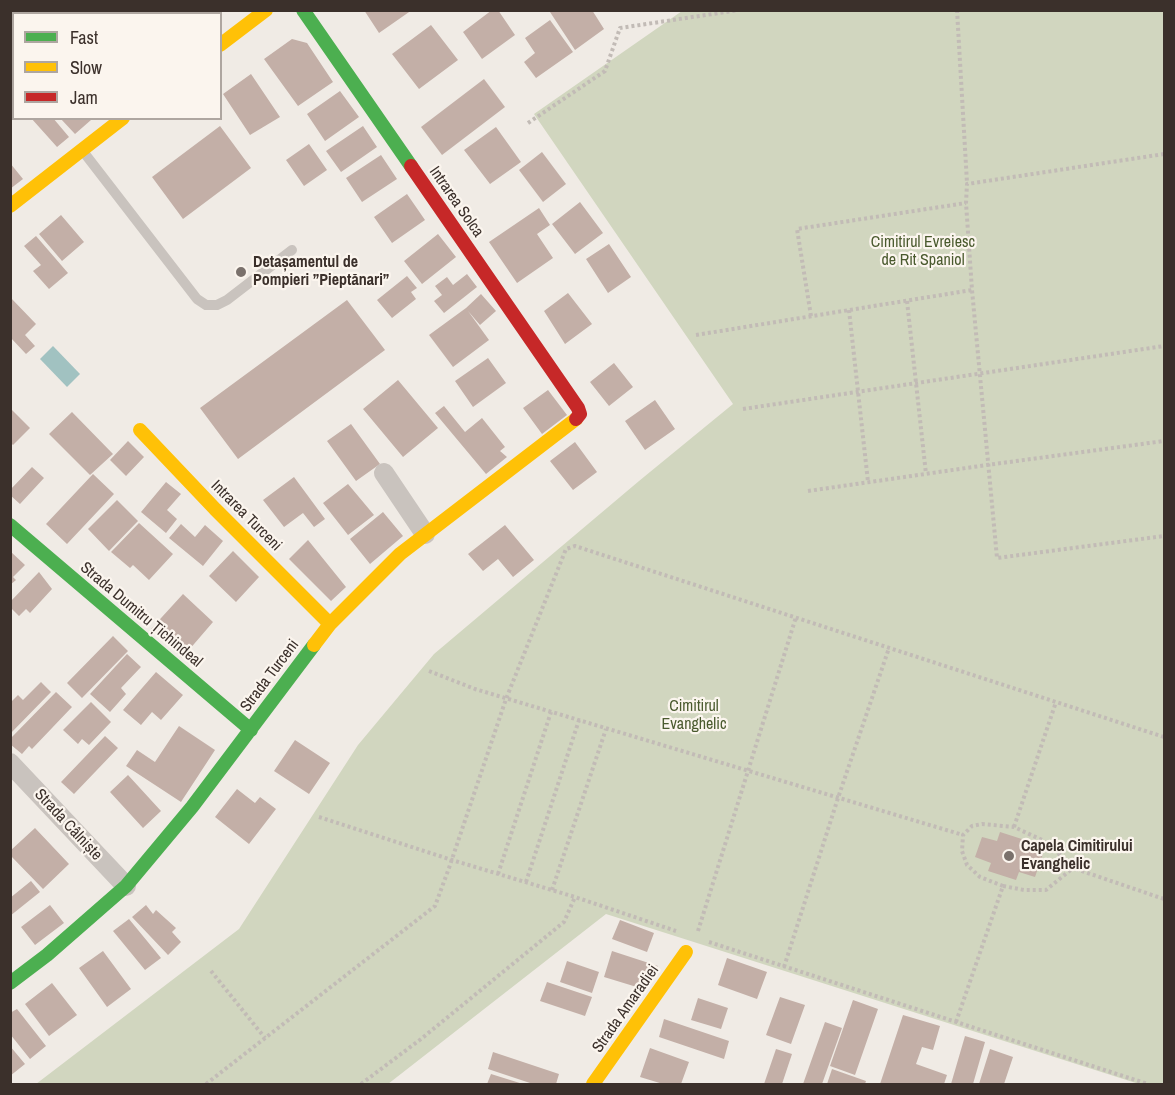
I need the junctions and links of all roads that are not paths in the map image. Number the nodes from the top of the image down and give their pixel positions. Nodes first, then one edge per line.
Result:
1 (266, 10) edge
2 (303, 10) edge
3 (222, 43) edge
4 (120, 120) edge
5 (82, 150) junction
6 (10, 206) edge
7 (292, 250) dead end
8 (580, 414) joint
9 (140, 430) dead end
10 (384, 473) dead end
11 (10, 525) edge
12 (425, 534) junction
13 (330, 624) junction
14 (251, 730) junction
15 (10, 763) edge
16 (126, 886) junction
17 (686, 952) dead end
18 (10, 983) edge
19 (592, 1084) edge

1 - 3 street
2 - 8 street, Intrarea Solca
4 - 5 street
5 - 6 street
5 - 7 lane
8 - 12 street, Strada Turceni
9 - 13 street, Intrarea Turceni
10 - 12 street
11 - 14 street, Strada Dumitru Țichindeal
12 - 13 street, Strada Turceni
13 - 14 street, Strada Turceni
14 - 16 street, Strada Turceni
15 - 16 street, Strada Câlniște
16 - 18 street, Strada Turceni
17 - 19 street, Strada Amaradiei

